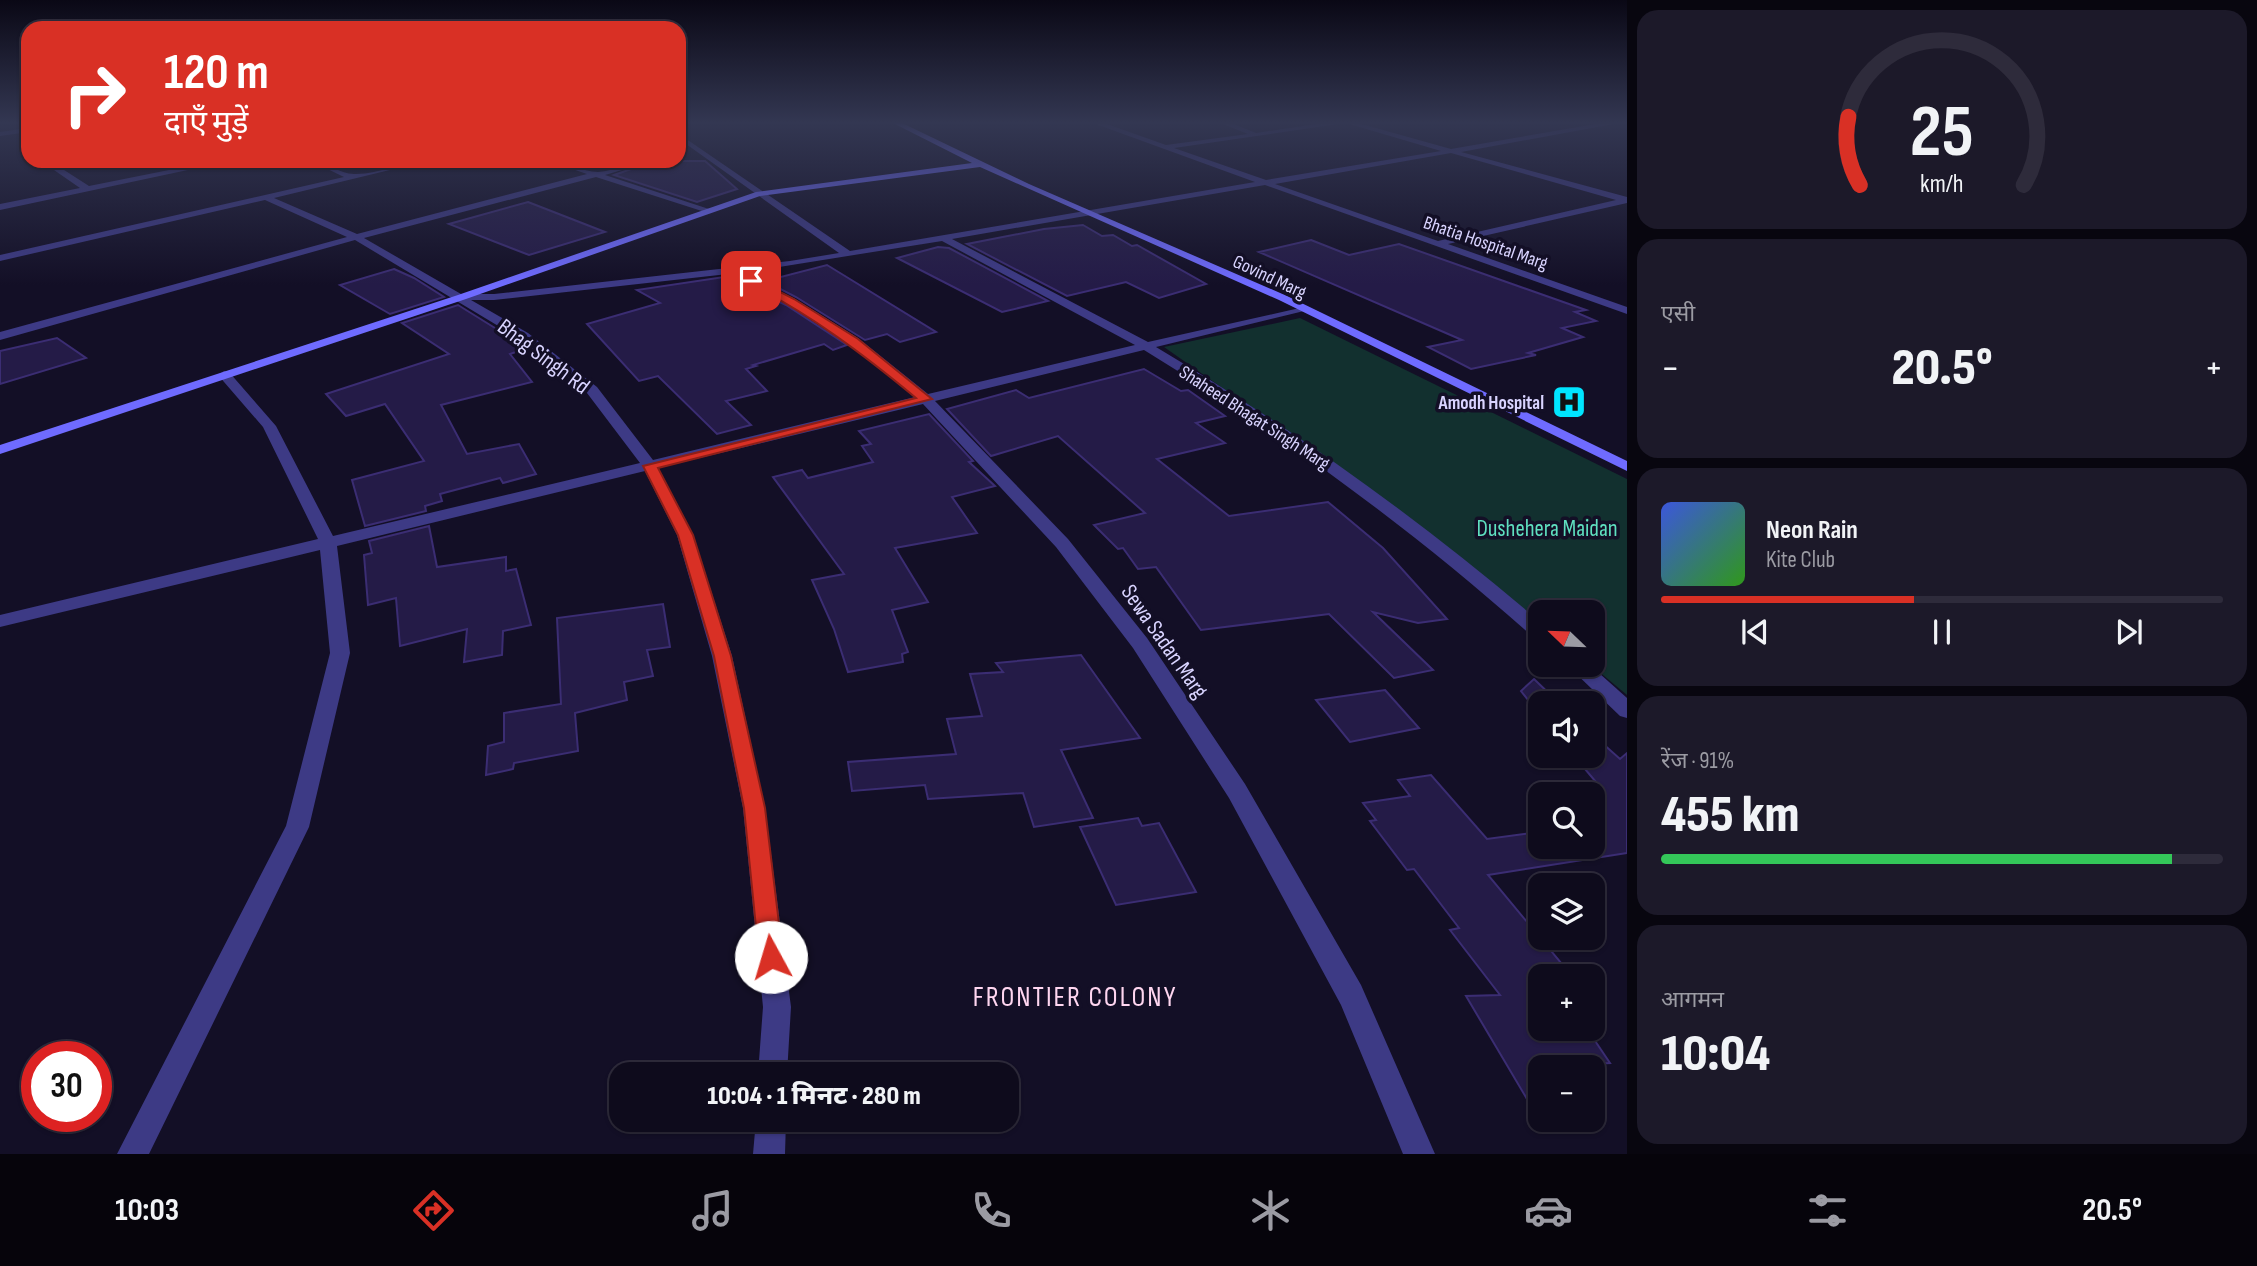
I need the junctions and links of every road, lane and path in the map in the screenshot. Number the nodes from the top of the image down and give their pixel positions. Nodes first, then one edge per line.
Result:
1 (69, 177) edge
2 (142, 177) edge
3 (358, 177) edge
4 (580, 177) edge
5 (606, 177) edge
6 (733, 177) edge
7 (886, 177) edge
8 (1009, 177) edge
9 (1248, 177) edge
10 (1302, 177) edge
11 (1542, 177) edge
12 (353, 178) joint
13 (1266, 183) junction
14 (87, 189) junction
15 (759, 194) junction
16 (268, 198) junction
17 (1627, 200) edge
18 (0, 207) edge
19 (711, 211) junction
20 (1091, 215) junction
21 (356, 237) junction
22 (945, 239) junction
23 (1438, 244) junction
24 (848, 254) junction
25 (0, 258) edge
26 (732, 272) junction
27 (462, 297) junction
28 (1300, 309) junction
29 (1627, 311) edge
30 (0, 336) edge
31 (1145, 345) junction
32 (224, 375) junction
33 (926, 399) junction
34 (0, 450) edge
35 (650, 466) junction
36 (1627, 467) edge
37 (328, 542) junction
38 (0, 621) edge
39 (1528, 621) edge
40 (1590, 677) edge
41 (1627, 710) edge
42 (774, 1062) edge
43 (770, 1132) edge
44 (133, 1154) edge
45 (769, 1154) edge
46 (1419, 1154) edge

1 - 14 street
2 - 14 street
3 - 12 street
4 - 21 street
5 - 19 street
6 - 15 street
7 - 15 street
8 - 20 street, Govind Marg
9 - 13 street, Bhatia Hospital Marg
10 - 13 street
11 - 17 street
12 - 16 street
13 - 20 street
13 - 23 street, Bhatia Hospital Marg
14 - 18 street
15 - 19 street
15 - 24 street
16 - 21 street, Bhag Singh Rd
16 - 25 street
17 - 23 street
19 - 27 street
20 - 22 street
20 - 28 street, Govind Marg
21 - 27 street, Bhag Singh Rd
21 - 30 street
22 - 24 street
22 - 31 street, Shaheed Bhagat Singh Marg
23 - 29 street, Bhatia Hospital Marg
24 - 26 street
26 - 27 street
26 - 33 street, Sewa Sadan Marg
27 - 32 street
27 - 35 street, Bhag Singh Rd
28 - 31 street
28 - 36 street, Govind Marg
31 - 33 street
31 - 39 street, Shaheed Bhagat Singh Marg
32 - 34 street
32 - 37 street
33 - 35 street
33 - 46 street, Sewa Sadan Marg
35 - 37 street
35 - 42 street, Bhag Singh Rd
37 - 38 street
37 - 44 street
40 - 41 street
43 - 45 street

